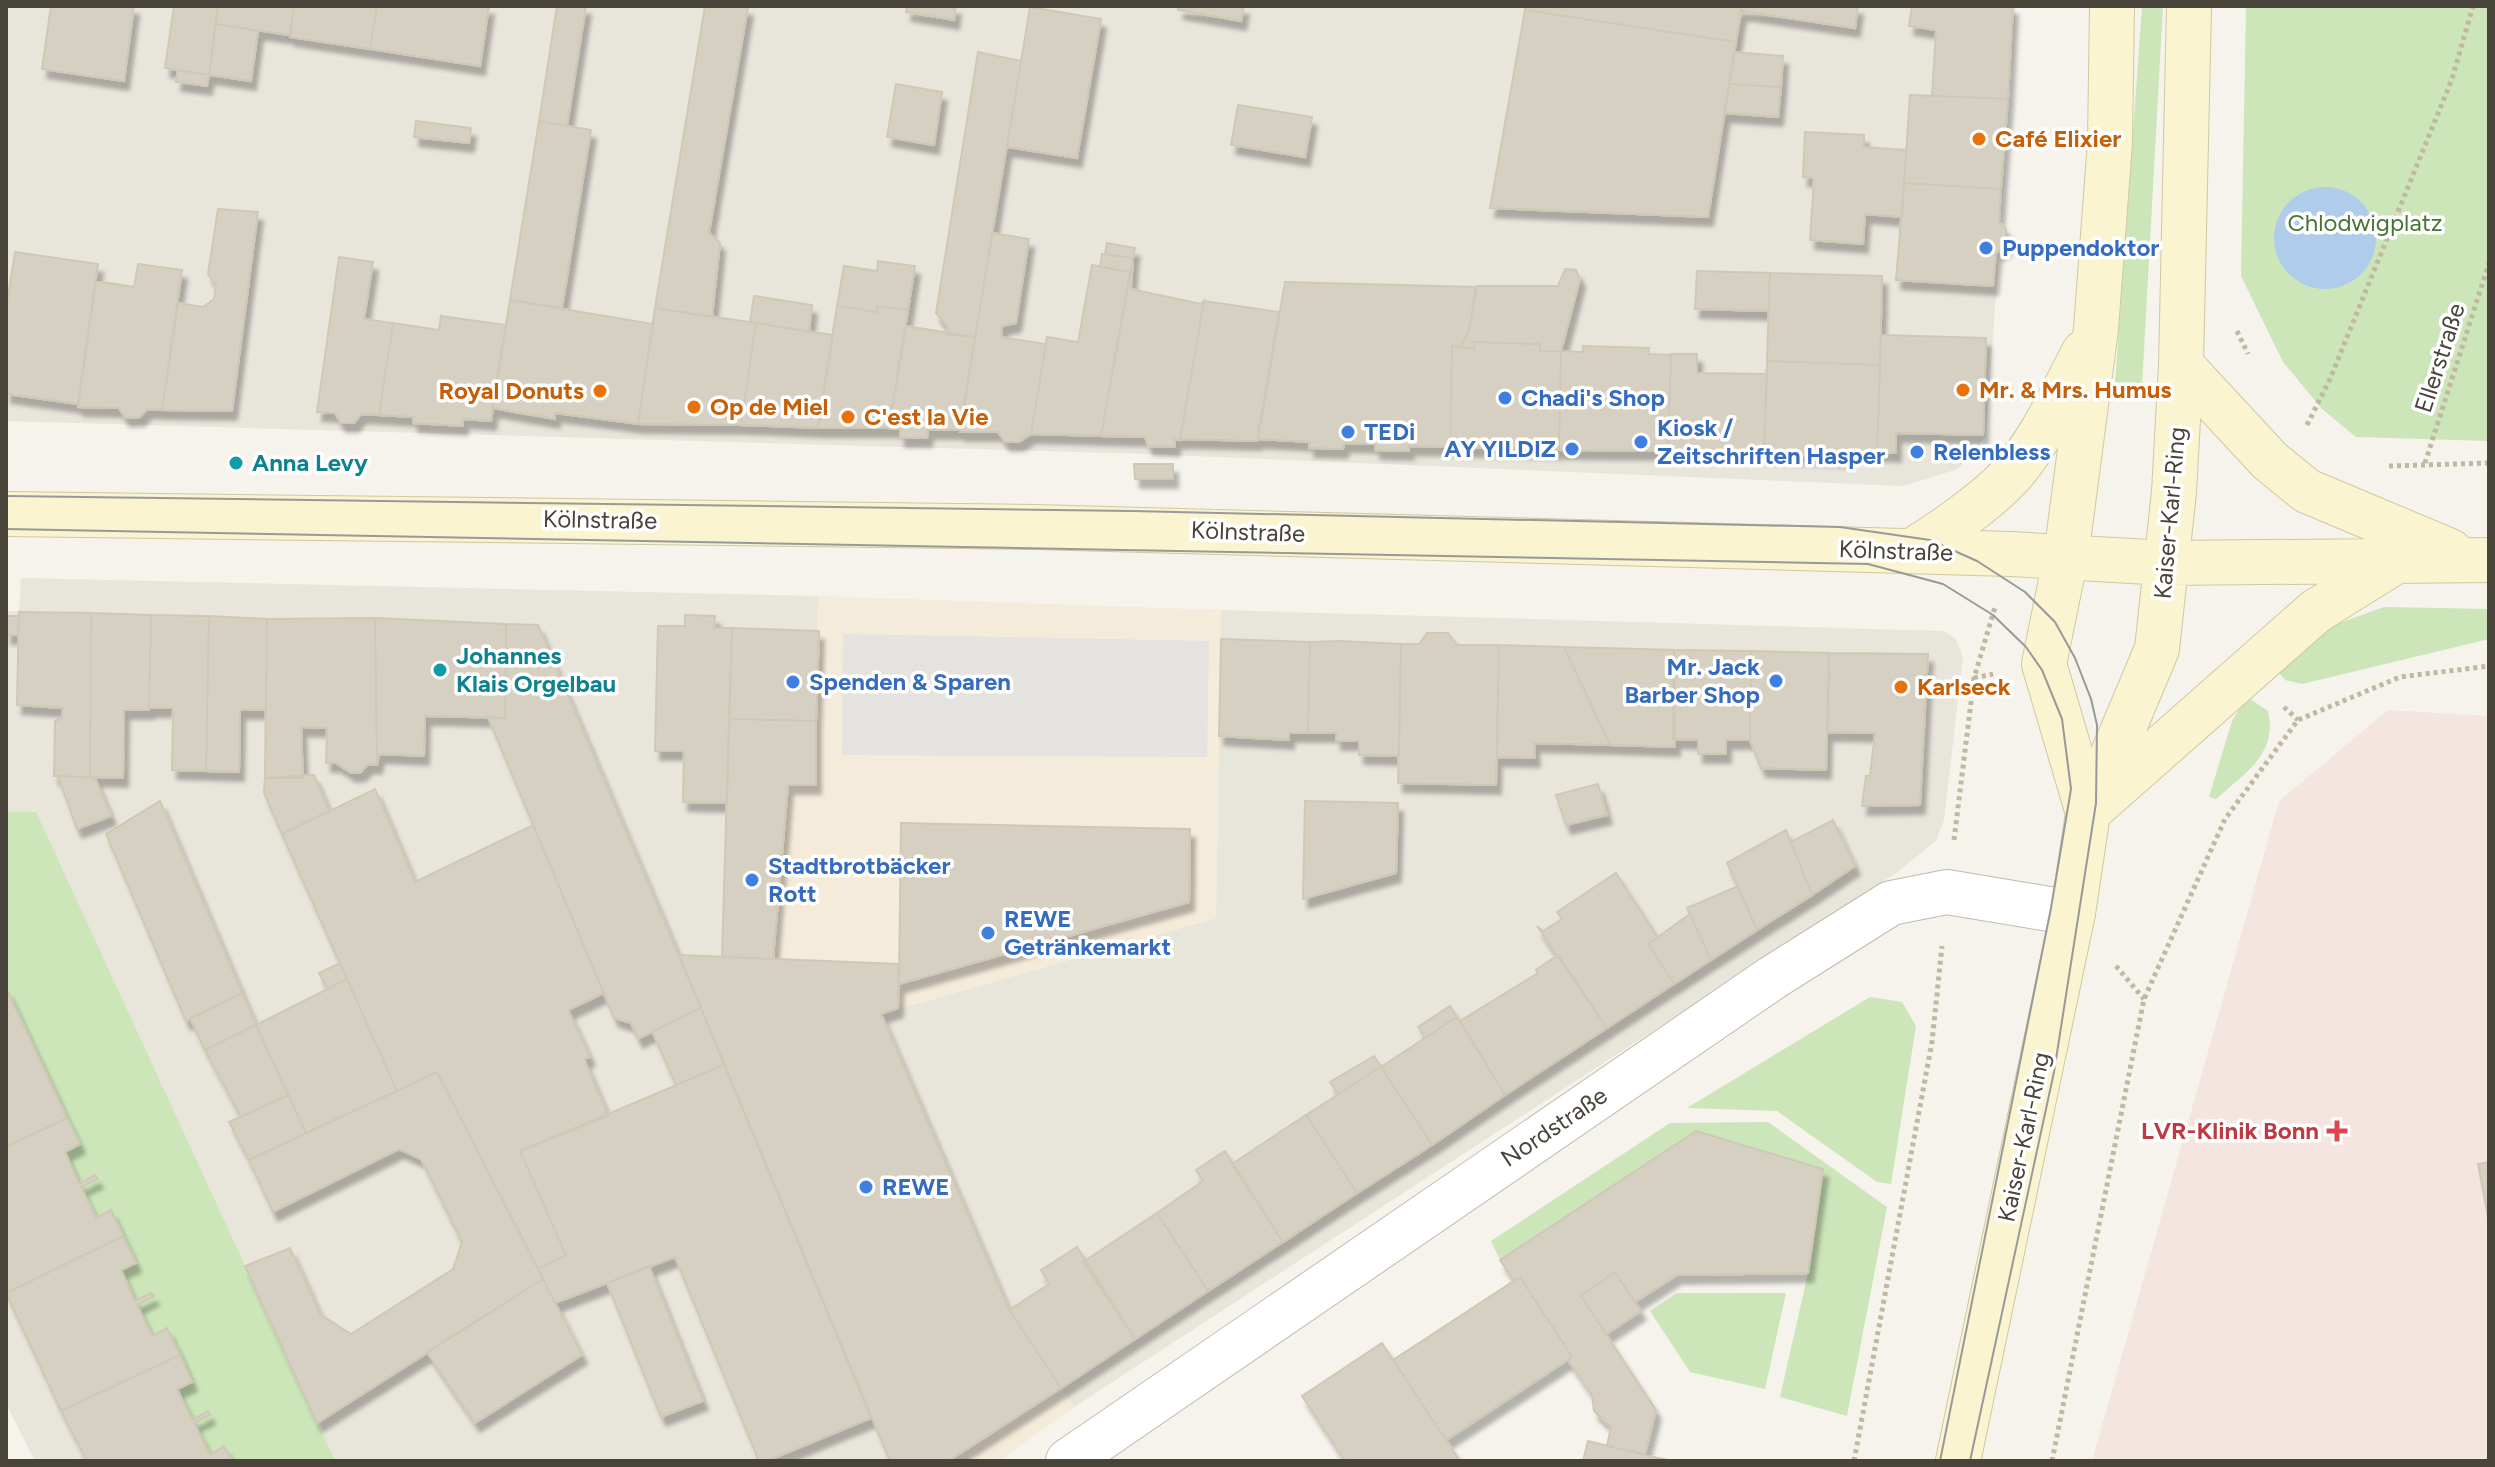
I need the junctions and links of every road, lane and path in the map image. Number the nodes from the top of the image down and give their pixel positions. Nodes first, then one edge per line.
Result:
1 (2112, 6) edge
2 (2189, 6) edge
3 (2473, 6) edge
4 (2489, 263) edge
5 (2096, 329) junction
6 (2181, 365) junction
7 (2302, 437) dead end
8 (2081, 447) junction
9 (2425, 463) junction
10 (2489, 463) edge
11 (2382, 466) dead end
12 (6, 514) edge
13 (1911, 551) junction
14 (2066, 556) junction
15 (2400, 559) junction
16 (2478, 559) edge
17 (2162, 563) junction
18 (1988, 633) dead end
19 (2157, 649) junction
20 (2489, 666) edge
21 (2088, 813) junction
22 (1947, 892) junction
23 (2073, 913) junction
24 (1068, 1461) edge
25 (1854, 1461) edge
26 (1958, 1461) edge
27 (2052, 1461) edge

1 - 5 main road, Kaiser-Karl-Ring
2 - 6 main road, Kaiser-Karl-Ring
3 - 7 path
4 - 9 path, Ellerstraße
5 - 8 main road, Kaiser-Karl-Ring
5 - 13 main road
6 - 16 main road
6 - 17 main road, Kaiser-Karl-Ring
8 - 14 main road, Kaiser-Karl-Ring
8 - 17 main road
9 - 10 path
9 - 11 path
12 - 13 main road, Kölnstraße
13 - 14 main road, Kölnstraße
14 - 17 main road, Kölnstraße
14 - 19 main road
14 - 21 main road, Kaiser-Karl-Ring
15 - 16 main road, Kölnstraße
15 - 17 main road, Kölnstraße
15 - 21 main road
17 - 19 main road, Kaiser-Karl-Ring
18 - 22 path
19 - 21 main road, Kaiser-Karl-Ring
20 - 27 path
21 - 23 main road, Kaiser-Karl-Ring
22 - 23 street, Nordstraße
22 - 24 street, Nordstraße
22 - 25 path
23 - 26 main road, Kaiser-Karl-Ring

